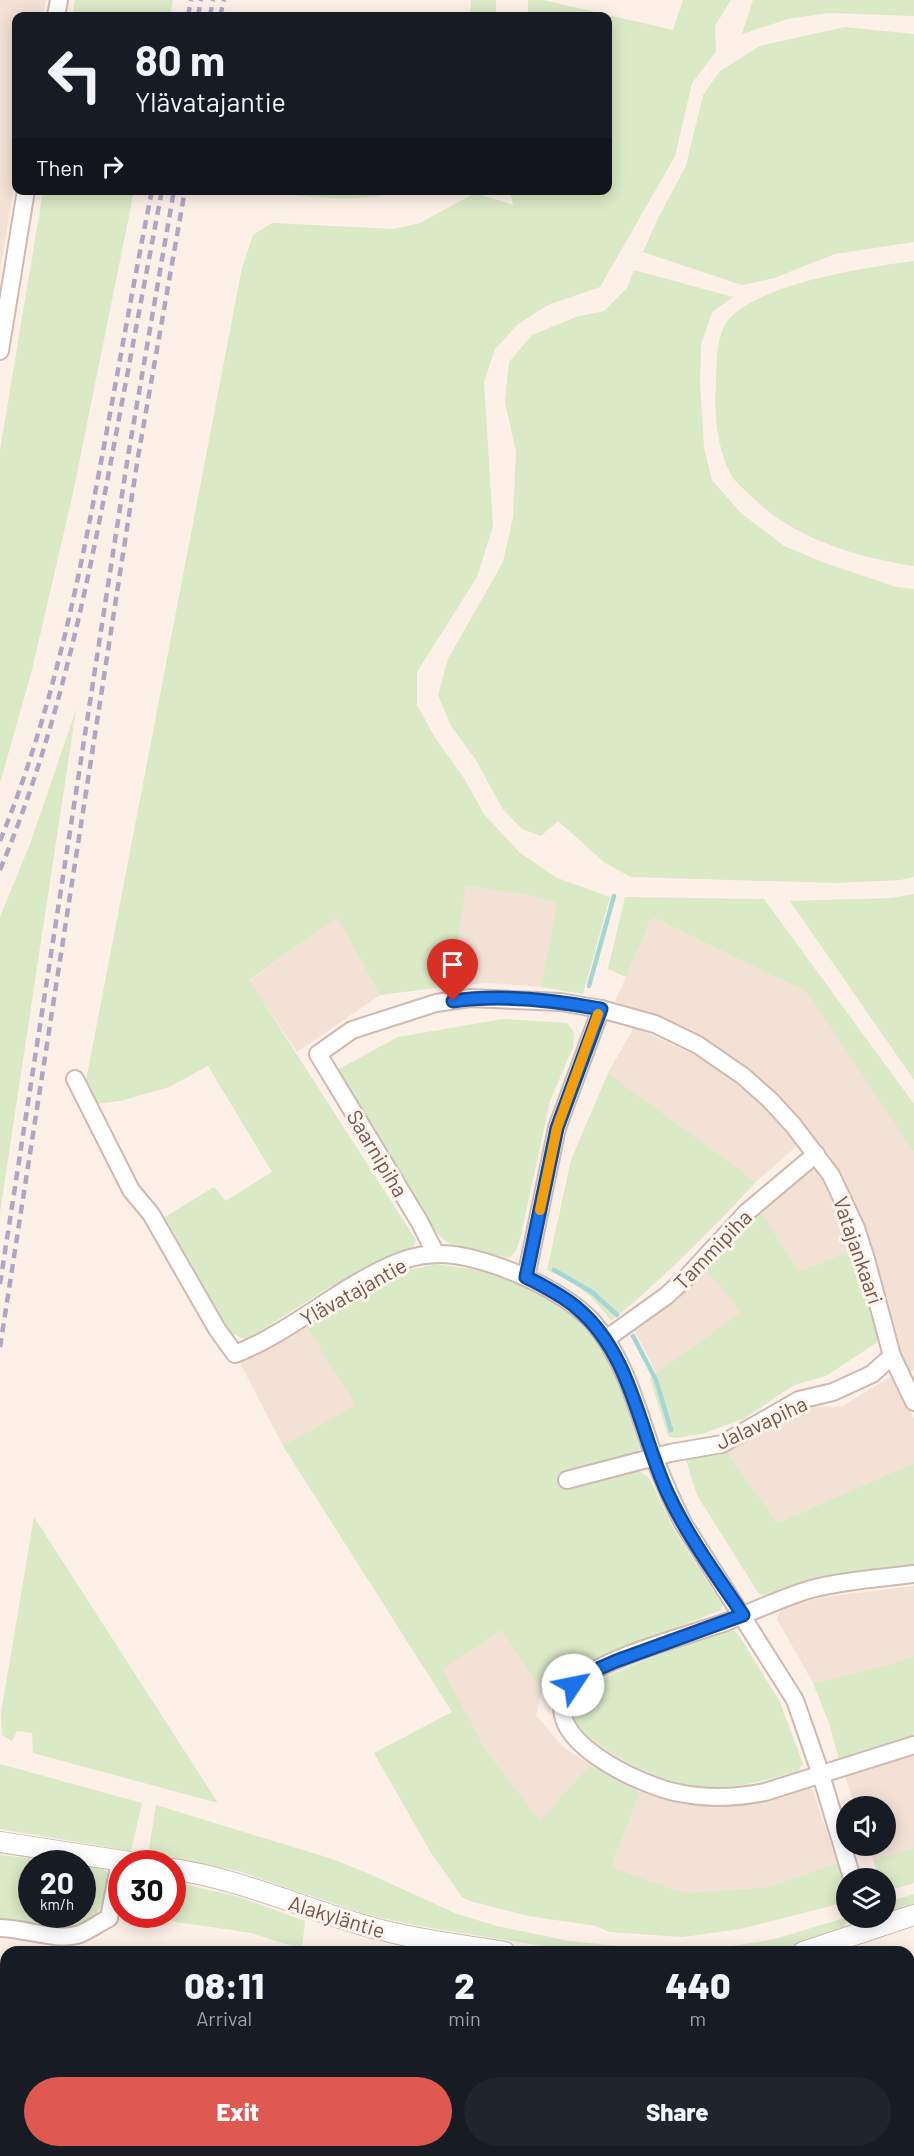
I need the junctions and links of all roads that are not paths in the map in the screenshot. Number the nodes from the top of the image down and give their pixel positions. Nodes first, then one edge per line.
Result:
1 (25, 195) edge
2 (0, 351) edge
3 (601, 1009) junction
4 (318, 1054) joint
5 (75, 1079) dead end
6 (816, 1154) junction
7 (435, 1252) junction
8 (526, 1277) junction
9 (606, 1339) junction
10 (892, 1356) junction
11 (914, 1402) edge
12 (654, 1457) junction
13 (567, 1479) dead end
14 (914, 1574) edge
15 (743, 1615) junction
16 (914, 1745) edge
17 (821, 1775) junction
18 (0, 1842) edge
19 (108, 1859) edge
20 (849, 1868) edge
21 (186, 1873) edge
22 (914, 1915) edge
23 (896, 1918) edge
24 (108, 1919) edge
25 (0, 1928) edge
26 (855, 1928) edge
27 (464, 1946) edge
28 (816, 1946) edge

1 - 2 street
3 - 4 street, Vatajankaari
3 - 6 street, Vatajankaari
3 - 8 street
4 - 7 street, Saarnipiha
5 - 7 street, Ylävatajantie
6 - 9 street, Tammipiha
6 - 10 street, Vatajankaari
7 - 8 street, Ylävatajantie
8 - 9 street, Ylävatajantie
9 - 12 street, Ylävatajantie
10 - 11 street, Vatajankaari
10 - 12 street, Jalavapiha
12 - 13 street, Jalavapiha
12 - 15 street, Ylävatajantie
14 - 15 street
15 - 17 street, Ylävatajantie
15 - 17 street
16 - 17 street
17 - 20 street, Ylävatajantie
18 - 19 street
21 - 27 street, Alakyläntie
22 - 23 street
24 - 25 street
26 - 28 street

